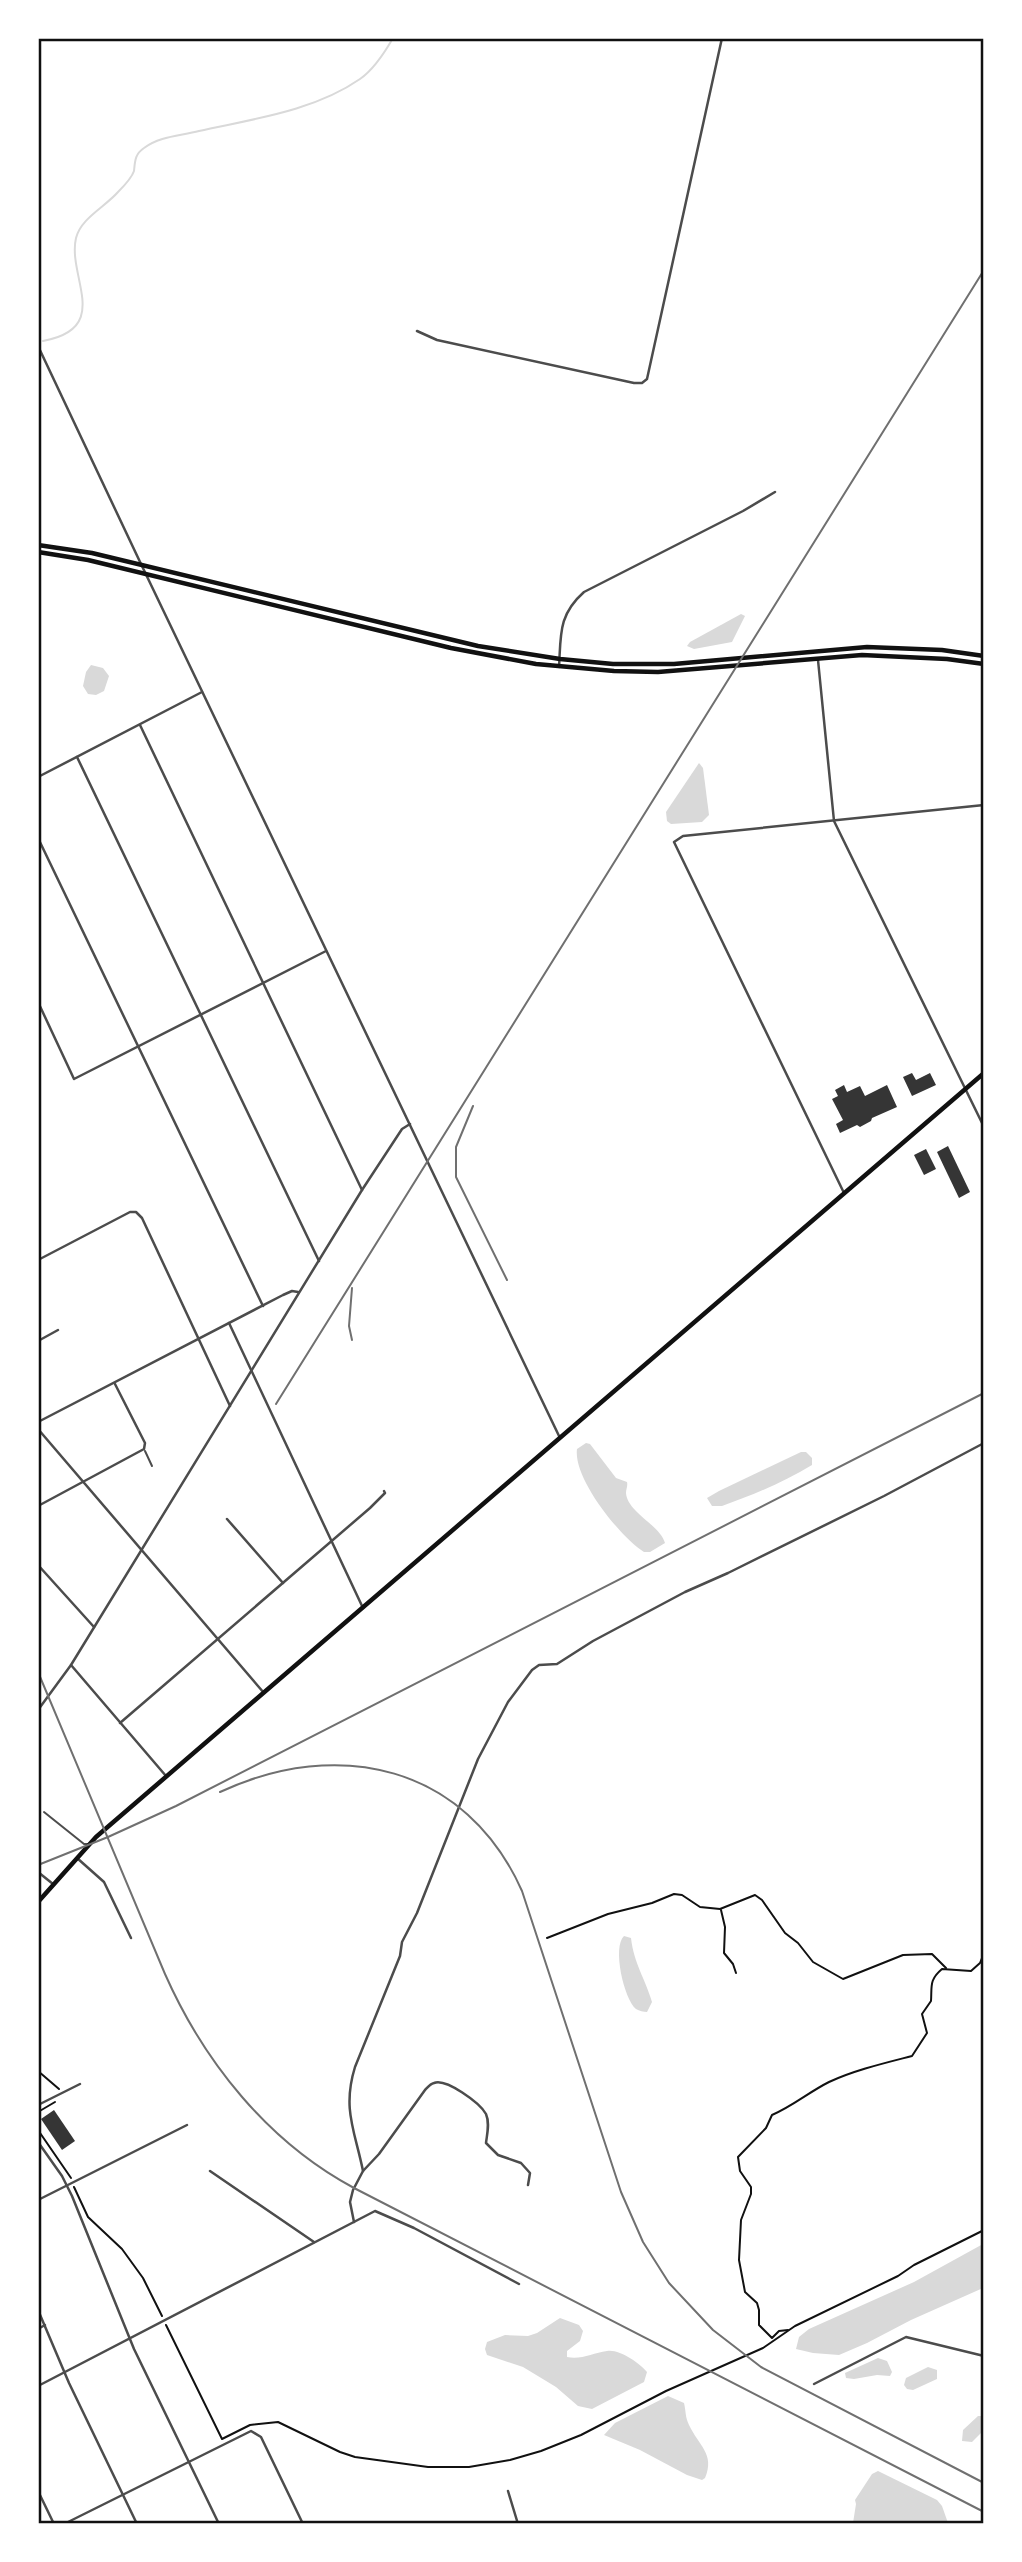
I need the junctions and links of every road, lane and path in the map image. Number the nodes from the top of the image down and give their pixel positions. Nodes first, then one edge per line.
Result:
1 (722, 38) edge
2 (417, 331) dead end
3 (38, 346) edge
4 (775, 492) dead end
5 (38, 545) edge
6 (38, 552) edge
7 (141, 564) junction
8 (146, 573) junction
9 (817, 650) junction
10 (984, 656) edge
11 (818, 658) junction
12 (560, 659) junction
13 (984, 664) edge
14 (559, 667) junction
15 (202, 692) junction
16 (140, 725) junction
17 (77, 757) junction
18 (38, 777) edge
19 (984, 805) edge
20 (834, 821) junction
21 (38, 838) edge
22 (327, 951) junction
23 (263, 983) junction
24 (38, 1002) edge
25 (201, 1015) junction
26 (139, 1047) junction
27 (984, 1073) edge
28 (964, 1089) junction
29 (410, 1124) junction
30 (984, 1127) edge
31 (362, 1190) junction
32 (844, 1193) junction
33 (38, 1260) edge
34 (319, 1261) junction
35 (299, 1293) junction
36 (262, 1306) junction
37 (229, 1323) junction
38 (58, 1331) dead end
39 (199, 1339) junction
40 (38, 1340) edge
41 (251, 1373) junction
42 (115, 1382) junction
43 (230, 1406) junction
44 (38, 1422) edge
45 (38, 1429) edge
46 (560, 1438) junction
47 (984, 1443) edge
48 (144, 1449) junction
49 (152, 1466) dead end
50 (83, 1482) junction
51 (384, 1491) dead end
52 (38, 1506) edge
53 (227, 1518) dead end
54 (331, 1541) junction
55 (141, 1550) junction
56 (38, 1565) edge
57 (283, 1583) junction
58 (363, 1608) junction
59 (94, 1627) junction
60 (218, 1639) junction
61 (71, 1665) junction
62 (264, 1693) junction
63 (38, 1710) edge
64 (120, 1723) junction
65 (166, 1776) junction
66 (44, 1812) dead end
67 (89, 1844) junction
68 (77, 1858) junction
69 (38, 1872) edge
70 (53, 1884) junction
71 (38, 1902) edge
72 (720, 1909) junction
73 (131, 1938) dead end
74 (547, 1938) dead end
75 (984, 1953) edge
76 (947, 1969) junction
77 (736, 1973) dead end
78 (38, 2071) edge
79 (80, 2084) dead end
80 (56, 2097) junction
81 (38, 2105) edge
82 (38, 2112) edge
83 (187, 2125) dead end
84 (38, 2130) edge
85 (38, 2142) edge
86 (210, 2171) dead end
87 (363, 2171) junction
88 (73, 2183) junction
89 (528, 2185) dead end
90 (67, 2186) junction
91 (38, 2200) edge
92 (354, 2222) junction
93 (984, 2230) edge
94 (314, 2242) junction
95 (519, 2284) dead end
96 (38, 2310) edge
97 (164, 2320) junction
98 (45, 2325) junction
99 (38, 2329) edge
100 (788, 2330) junction
101 (130, 2339) junction
102 (984, 2356) edge
103 (64, 2373) junction
104 (814, 2384) dead end
105 (38, 2386) edge
106 (189, 2460) junction
107 (38, 2491) edge
108 (508, 2491) dead end
109 (122, 2494) junction
110 (54, 2524) edge
111 (64, 2524) edge
112 (137, 2524) edge
113 (219, 2524) edge
114 (303, 2524) edge
115 (518, 2524) edge

1 - 2 street
3 - 7 street
4 - 12 street
5 - 7 main road
6 - 8 main road
7 - 8 street
7 - 12 main road
8 - 14 main road
8 - 15 street
9 - 10 main road
9 - 11 street
9 - 12 main road
11 - 13 main road
11 - 14 main road
11 - 20 street
12 - 14 street
15 - 16 street
15 - 22 street
16 - 17 street
16 - 23 street
17 - 18 street
17 - 25 street
19 - 20 street
20 - 28 street
20 - 32 street
21 - 26 street
22 - 23 street
22 - 29 street
23 - 25 street
23 - 31 street
24 - 26 street
25 - 26 street
25 - 34 street
26 - 36 street
27 - 28 main road
28 - 30 street
28 - 32 main road
29 - 31 street
29 - 46 street
31 - 34 street
32 - 46 main road
33 - 39 street
34 - 35 street
35 - 36 street
35 - 41 street
36 - 37 street
37 - 39 street
37 - 41 street
38 - 40 street
39 - 42 street
39 - 43 street
41 - 43 street
41 - 54 street
42 - 44 street
42 - 48 street
43 - 55 street
45 - 50 street
46 - 58 main road
47 - 87 street
48 - 49 lane
48 - 50 street
50 - 52 street
50 - 55 street
51 - 54 street
53 - 57 street
54 - 57 street
54 - 58 street
55 - 59 street
55 - 60 street
56 - 59 street
57 - 60 street
58 - 62 main road
59 - 61 street
60 - 62 street
60 - 64 street
61 - 63 street
61 - 64 street
62 - 65 main road
64 - 65 street
65 - 67 main road
66 - 67 lane
67 - 68 main road
68 - 70 main road
68 - 73 street
69 - 70 street
70 - 71 main road
72 - 74 path
72 - 76 path
72 - 77 path
75 - 76 path
76 - 100 path
78 - 80 path
79 - 80 street
80 - 81 street
80 - 82 path
83 - 88 street
84 - 88 path
85 - 90 street
86 - 94 street
87 - 89 street
87 - 92 street
88 - 90 street
88 - 97 path
90 - 91 street
90 - 101 street
92 - 94 street
92 - 95 street
93 - 100 path
94 - 97 street
96 - 98 street
97 - 100 path
97 - 101 street
98 - 99 street
98 - 103 street
101 - 103 street
101 - 106 street
102 - 104 street
103 - 105 street
103 - 109 street
106 - 109 street
106 - 113 street
106 - 114 street
107 - 110 street
108 - 115 street
109 - 111 street
109 - 112 street

